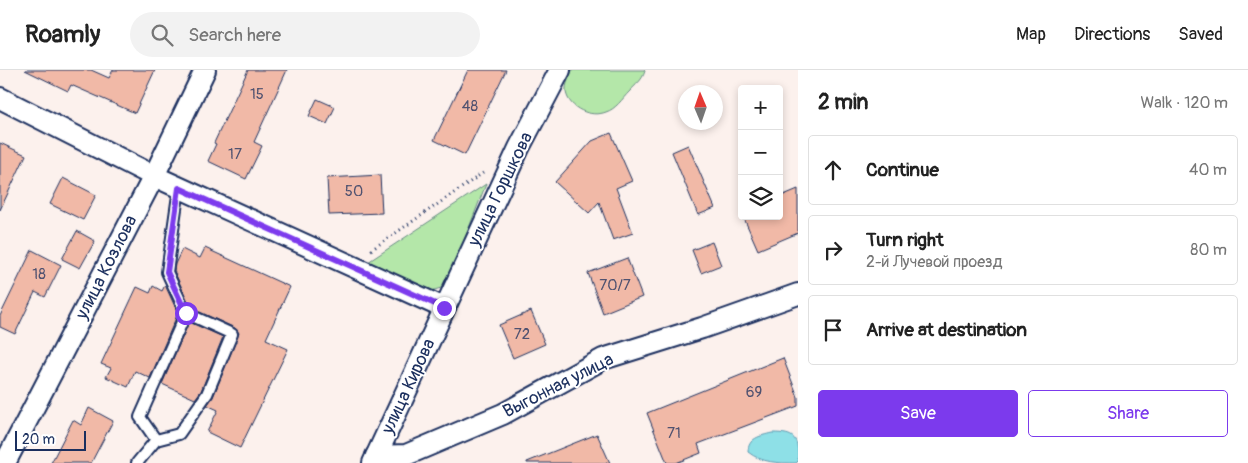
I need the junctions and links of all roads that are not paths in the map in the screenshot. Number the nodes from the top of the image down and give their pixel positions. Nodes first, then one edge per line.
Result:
1 (205, 70) edge
2 (560, 70) edge
3 (0, 98) edge
4 (154, 176) junction
5 (179, 188) junction
6 (798, 294) edge
7 (444, 308) junction
8 (186, 313) junction
9 (156, 440) junction
10 (374, 460) edge
11 (5, 463) edge
12 (137, 463) edge

1 - 4 street, улица Козлова
2 - 7 street, улица Горшкова
3 - 4 street
4 - 5 street
4 - 11 street, улица Козлова
5 - 7 street
5 - 8 lane
6 - 10 street, Выгонная улица
7 - 10 street, улица Кирова
8 - 9 lane
8 - 9 lane
9 - 12 lane

